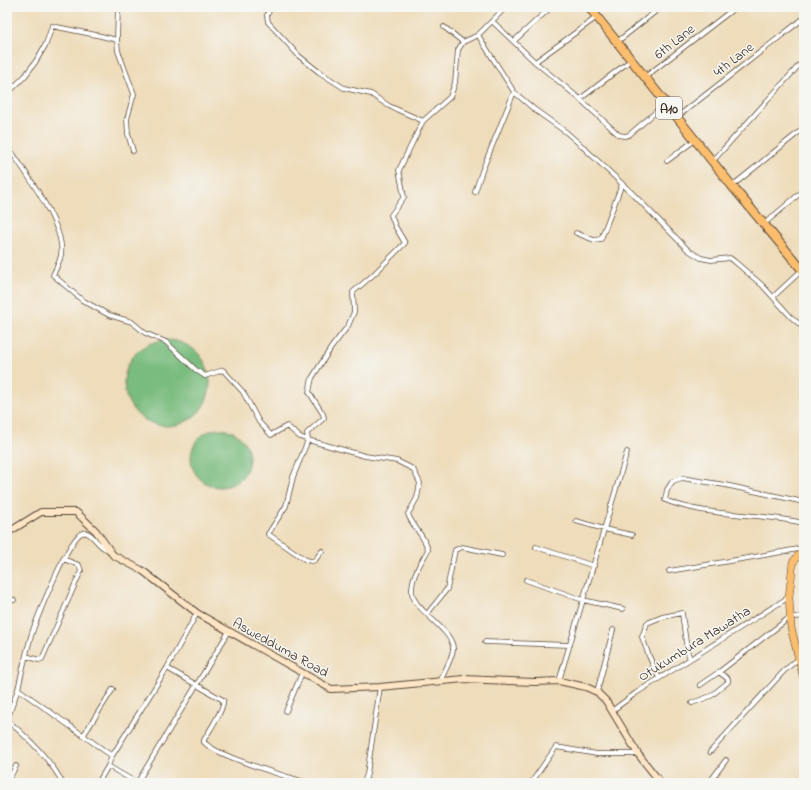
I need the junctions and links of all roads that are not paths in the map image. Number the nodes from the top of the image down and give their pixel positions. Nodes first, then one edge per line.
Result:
1 (118, 7) edge
2 (271, 7) edge
3 (506, 7) edge
4 (551, 7) edge
5 (601, 7) edge
6 (661, 7) edge
7 (736, 7) edge
8 (593, 12) edge
9 (804, 18) edge
10 (492, 21) junction
11 (444, 27) dead end
12 (478, 35) junction
13 (117, 40) junction
14 (514, 41) junction
15 (463, 42) junction
16 (617, 42) junction
17 (631, 60) junction
18 (536, 62) junction
19 (802, 62) dead end
20 (645, 77) junction
21 (514, 92) junction
22 (580, 99) junction
23 (665, 104) junction
24 (7, 105) edge
25 (676, 118) junction
26 (423, 121) junction
27 (804, 128) edge
28 (695, 140) junction
29 (7, 145) edge
30 (133, 151) dead end
31 (667, 161) dead end
32 (712, 162) junction
33 (622, 184) junction
34 (732, 186) junction
35 (804, 190) edge
36 (475, 192) dead end
37 (764, 224) junction
38 (576, 233) dead end
39 (803, 271) edge
40 (773, 297) junction
41 (804, 328) edge
42 (308, 440) junction
43 (627, 452) dead end
44 (804, 502) edge
45 (576, 521) dead end
46 (804, 523) edge
47 (604, 529) junction
48 (7, 533) edge
49 (632, 535) dead end
50 (536, 547) dead end
51 (804, 548) edge
52 (110, 550) junction
53 (322, 552) dead end
54 (502, 555) dead end
55 (63, 559) junction
56 (594, 566) junction
57 (669, 571) dead end
58 (526, 580) dead end
59 (789, 597) junction
60 (14, 600) dead end
61 (583, 600) junction
62 (7, 601) edge
63 (623, 609) dead end
64 (197, 613) junction
65 (427, 614) junction
66 (804, 616) edge
67 (789, 618) junction
68 (613, 630) dead end
69 (228, 633) dead end
70 (486, 642) dead end
71 (570, 645) junction
72 (26, 656) junction
73 (690, 659) junction
74 (798, 659) junction
75 (167, 668) junction
76 (719, 672) junction
77 (302, 673) junction
78 (659, 678) junction
79 (804, 679) edge
80 (559, 681) junction
81 (440, 682) junction
82 (196, 685) junction
83 (700, 685) dead end
84 (380, 687) junction
85 (18, 689) junction
86 (113, 689) dead end
87 (597, 692) junction
88 (692, 703) dead end
89 (613, 710) junction
90 (286, 711) dead end
91 (7, 720) edge
92 (83, 736) junction
93 (710, 752) dead end
94 (638, 754) junction
95 (112, 756) junction
96 (726, 760) dead end
97 (16, 766) dead end
98 (108, 766) junction
99 (364, 782) edge
100 (7, 783) edge
101 (63, 783) edge
102 (98, 783) edge
103 (137, 783) edge
104 (308, 783) edge
105 (373, 783) edge
106 (531, 783) edge
107 (661, 783) edge
108 (709, 783) edge

1 - 13 street
2 - 26 street
3 - 10 street
4 - 14 street
5 - 8 street
6 - 16 street
7 - 20 street, 6th Lane
8 - 16 highway, A10
8 - 18 street
9 - 25 street, 4th Lane
10 - 12 street
10 - 14 street
11 - 15 street
12 - 15 street
12 - 21 street
13 - 24 street
13 - 30 street
14 - 18 street
15 - 26 street
16 - 17 highway, A10
17 - 20 highway, A10
17 - 22 street
18 - 22 street
19 - 32 street
20 - 23 highway, A10
21 - 33 street
21 - 36 street
22 - 23 street
23 - 25 highway, A10
25 - 28 highway, A10
26 - 42 street
27 - 34 street
28 - 31 street
28 - 32 highway, A10
29 - 42 street
32 - 34 highway, A10
33 - 38 street
33 - 40 street
34 - 37 highway, A10
35 - 37 street
37 - 39 highway, A10
39 - 40 street
40 - 41 street
42 - 53 street
42 - 65 street
43 - 47 street
44 - 46 street
45 - 47 street
47 - 49 street
47 - 56 street
48 - 52 street, Aswedduma Road
50 - 56 street
51 - 57 street
51 - 59 main road
52 - 55 street
52 - 64 street, Aswedduma Road
54 - 65 street
55 - 72 street
55 - 72 street
56 - 61 street
58 - 61 street
59 - 67 main road
59 - 73 street, Otukumbura Mawatha
60 - 62 street
61 - 63 street
61 - 71 street
64 - 75 street
64 - 77 street, Aswedduma Road
65 - 81 street
66 - 67 street
67 - 74 main road
67 - 76 street
68 - 87 street
69 - 82 street
70 - 71 street
71 - 80 street
72 - 85 street
73 - 78 street, Otukumbura Mawatha
73 - 78 street
74 - 79 main road
74 - 93 street
75 - 82 street
75 - 95 street
76 - 83 street
76 - 88 street
77 - 84 street, Aswedduma Road
77 - 90 street
78 - 89 street, Otukumbura Mawatha
80 - 81 street, Aswedduma Road
80 - 87 street, Aswedduma Road
81 - 84 street, Aswedduma Road
82 - 103 street
82 - 104 street
84 - 99 street
85 - 91 street
85 - 92 street
86 - 92 street
87 - 89 street, Aswedduma Road
89 - 94 street, Aswedduma Road
91 - 101 street
92 - 95 street
94 - 106 street
94 - 107 street, Aswedduma Road
95 - 98 street
96 - 108 street
97 - 100 street
98 - 102 street
98 - 103 street
99 - 105 street

